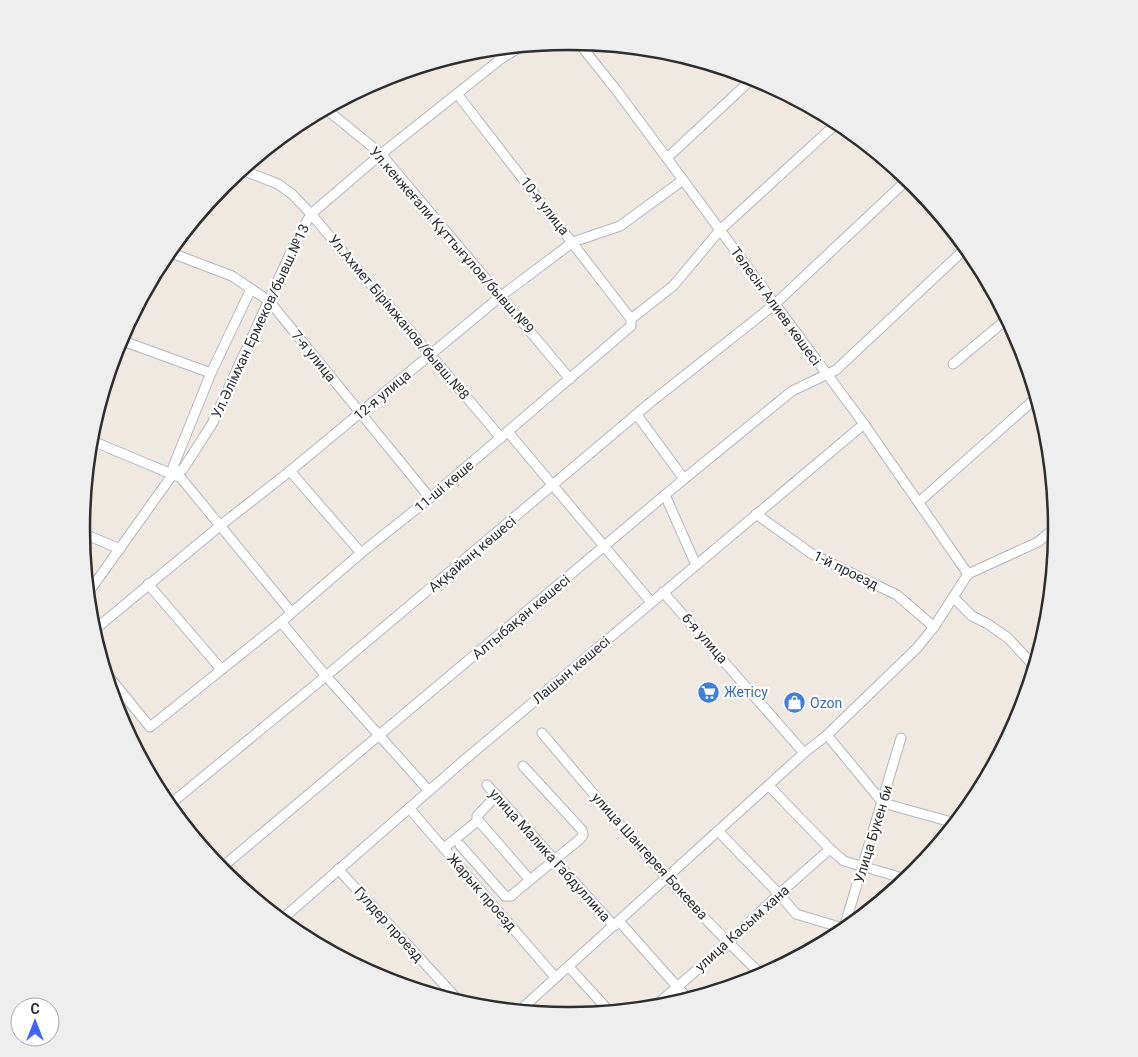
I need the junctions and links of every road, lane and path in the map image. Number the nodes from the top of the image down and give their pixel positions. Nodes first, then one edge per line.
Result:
1 (585, 51) edge
2 (509, 54) edge
3 (499, 55) edge
4 (502, 58) junction
5 (747, 84) edge
6 (458, 95) junction
7 (331, 113) edge
8 (831, 128) edge
9 (381, 154) junction
10 (667, 158) junction
11 (250, 173) edge
12 (683, 180) junction
13 (902, 186) edge
14 (311, 214) junction
15 (720, 230) junction
16 (573, 242) junction
17 (960, 253) edge
18 (177, 255) edge
19 (250, 289) junction
20 (501, 296) junction
21 (269, 301) junction
22 (775, 304) junction
23 (631, 319) junction
24 (1001, 324) edge
25 (128, 343) edge
26 (431, 354) junction
27 (953, 364) dead end
28 (211, 373) junction
29 (826, 374) junction
30 (570, 379) junction
31 (1030, 403) edge
32 (360, 413) junction
33 (637, 415) junction
34 (864, 424) junction
35 (505, 435) junction
36 (99, 444) edge
37 (290, 470) junction
38 (173, 474) junction
39 (684, 479) junction
40 (553, 486) junction
41 (665, 495) junction
42 (430, 498) junction
43 (919, 502) junction
44 (756, 514) junction
45 (221, 525) junction
46 (1048, 534) edge
47 (91, 537) edge
48 (604, 548) junction
49 (120, 549) junction
50 (361, 553) junction
51 (696, 565) junction
52 (968, 574) junction
53 (94, 584) edge
54 (148, 584) junction
55 (663, 592) junction
56 (953, 597) junction
57 (651, 602) junction
58 (291, 612) junction
59 (281, 622) junction
60 (101, 625) edge
61 (934, 627) junction
62 (1029, 660) edge
63 (221, 669) junction
64 (326, 676) junction
65 (118, 688) edge
66 (542, 733) dead end
67 (827, 735) junction
68 (380, 736) junction
69 (901, 738) dead end
70 (804, 753) junction
71 (523, 766) dead end
72 (487, 784) dead end
73 (769, 786) junction
74 (429, 791) junction
75 (497, 795) junction
76 (175, 800) edge
77 (883, 803) junction
78 (409, 808) junction
79 (948, 821) edge
80 (478, 822) junction
81 (718, 831) junction
82 (460, 846) dead end
83 (444, 848) junction
84 (830, 849) junction
85 (554, 860) junction
86 (227, 863) edge
87 (863, 867) junction
88 (338, 869) junction
89 (897, 876) edge
90 (666, 877) junction
91 (530, 880) junction
92 (779, 894) junction
93 (287, 915) edge
94 (848, 917) edge
95 (616, 924) junction
96 (835, 926) edge
97 (728, 943) junction
98 (569, 967) junction
99 (756, 969) edge
100 (555, 977) junction
101 (677, 987) junction
102 (451, 992) edge
103 (683, 993) edge
104 (665, 997) edge
105 (526, 1005) edge
106 (604, 1006) edge

1 - 10 street, Төлесін Алиев көшесі
2 - 4 street, Ул.Әлімхан Ермеков/бывш.№13
3 - 4 street
4 - 6 street, Ул.Әлімхан Ермеков/бывш.№13
5 - 10 street
6 - 9 street, Ул.Әлімхан Ермеков/бывш.№13
6 - 16 street, 10-я улица
7 - 9 street, Ул.кенжеғали Құттығұлов/бывш.№9
8 - 15 street, 11-ші көше
9 - 14 street, Ул.Әлімхан Ермеков/бывш.№13
9 - 20 street, Ул.кенжеғали Құттығұлов/бывш.№9
10 - 12 street, Төлесін Алиев көшесі
11 - 14 street, Ул.Ахмет Бірімжанов/бывш.№8
12 - 15 street, Төлесін Алиев көшесі
12 - 16 street, 12-я улица
13 - 22 street, Аққайың көшесі
14 - 21 street, Ул.Әлімхан Ермеков/бывш.№13
14 - 26 street, Ул.Ахмет Бірімжанов/бывш.№8
15 - 22 street, Төлесін Алиев көшесі
15 - 23 street, 11-ші көше
16 - 20 street, 12-я улица
16 - 23 street, 10-я улица
17 - 29 street, Алтыбақан көшесі
18 - 19 street, 7-я улица
19 - 21 street, 7-я улица
19 - 28 street, Ул.Әлімхан Ермеков/бывш.№13
20 - 26 street, 12-я улица
20 - 30 street, Ул.кенжеғали Құттығұлов/бывш.№9
21 - 32 street, 7-я улица
21 - 38 street, Ул.Әлімхан Ермеков/бывш.№13
22 - 29 street, Төлесін Алиев көшесі
22 - 33 street, Аққайың көшесі
23 - 30 street, 11-ші көше
24 - 27 street
25 - 28 street
26 - 32 street, 12-я улица
26 - 35 street, Ул.Ахмет Бірімжанов/бывш.№8
28 - 38 street, Ул.Әлімхан Ермеков/бывш.№13
29 - 34 street, Төлесін Алиев көшесі
29 - 39 street, Алтыбақан көшесі
30 - 35 street, 11-ші көше
31 - 43 street
32 - 37 street, 12-я улица
32 - 42 street, 7-я улица
33 - 39 street
33 - 40 street, Аққайың көшесі
34 - 43 street, Төлесін Алиев көшесі
34 - 44 street, Лашын көшесі
35 - 40 street, Ул.Ахмет Бірімжанов/бывш.№8
35 - 42 street, 11-ші көше
36 - 38 street
37 - 45 street, 12-я улица
37 - 50 street
38 - 45 street
38 - 49 street, Ул.Әлімхан Ермеков/бывш.№13
39 - 41 street, Алтыбақан көшесі
40 - 48 street, Ул.Ахмет Бірімжанов/бывш.№8
40 - 64 street, Аққайың көшесі
41 - 48 street, Алтыбақан көшесі
41 - 51 street
42 - 50 street, 11-ші көше
43 - 52 street, Төлесін Алиев көшесі
44 - 51 street, Лашын көшесі
44 - 61 street, 1-й проезд
45 - 54 street, 12-я улица
45 - 58 street
46 - 52 street
47 - 49 street
48 - 57 street, Ул.Ахмет Бірімжанов/бывш.№8
48 - 68 street, Алтыбақан көшесі
49 - 53 street, Ул.Әлімхан Ермеков/бывш.№13
50 - 58 street, 11-ші көше
51 - 55 street, Лашын көшесі
52 - 56 street
54 - 60 street, 12-я улица
54 - 63 street
55 - 57 street, Лашын көшесі
55 - 70 street, 6-я улица
56 - 61 street
56 - 62 street
57 - 74 street, Лашын көшесі
58 - 59 street, 11-ші көше
59 - 63 street, 11-ші көше
59 - 64 street
61 - 67 street
63 - 65 street, 11-ші көше
64 - 68 street
64 - 76 street, Аққайың көшесі
66 - 90 street, улица Шангерея Бокеева
67 - 70 street
67 - 77 street
68 - 74 street
68 - 86 street, Алтыбақан көшесі
69 - 77 street, Улица Букен би
70 - 73 street
71 - 85 street
72 - 75 street, улица Малика Габдуллина
73 - 81 street
73 - 84 street
74 - 78 street, Лашын көшесі
75 - 80 street
75 - 85 street, улица Малика Габдуллина
77 - 79 street
77 - 87 street, Улица Букен би
78 - 83 street, Жарык проезд
78 - 88 street, Лашын көшесі
80 - 83 street
80 - 91 street
81 - 90 street
81 - 92 street
82 - 91 street
83 - 100 street, Жарык проезд
84 - 87 street
84 - 92 street, улица Касым хана
85 - 91 street
85 - 95 street, улица Малика Габдуллина
87 - 89 street
87 - 94 street, Улица Букен би
88 - 93 street, Лашын көшесі
88 - 102 street, Гулдер проезд
90 - 95 street
90 - 97 street, улица Шангерея Бокеева
92 - 96 street
92 - 97 street, улица Касым хана
95 - 98 street
95 - 101 street, улица Малика Габдуллина
97 - 99 street, улица Шангерея Бокеева
97 - 101 street, улица Касым хана
98 - 100 street
98 - 106 street
100 - 105 street
101 - 103 street, улица Малика Габдуллина
101 - 104 street, улица Касым хана

